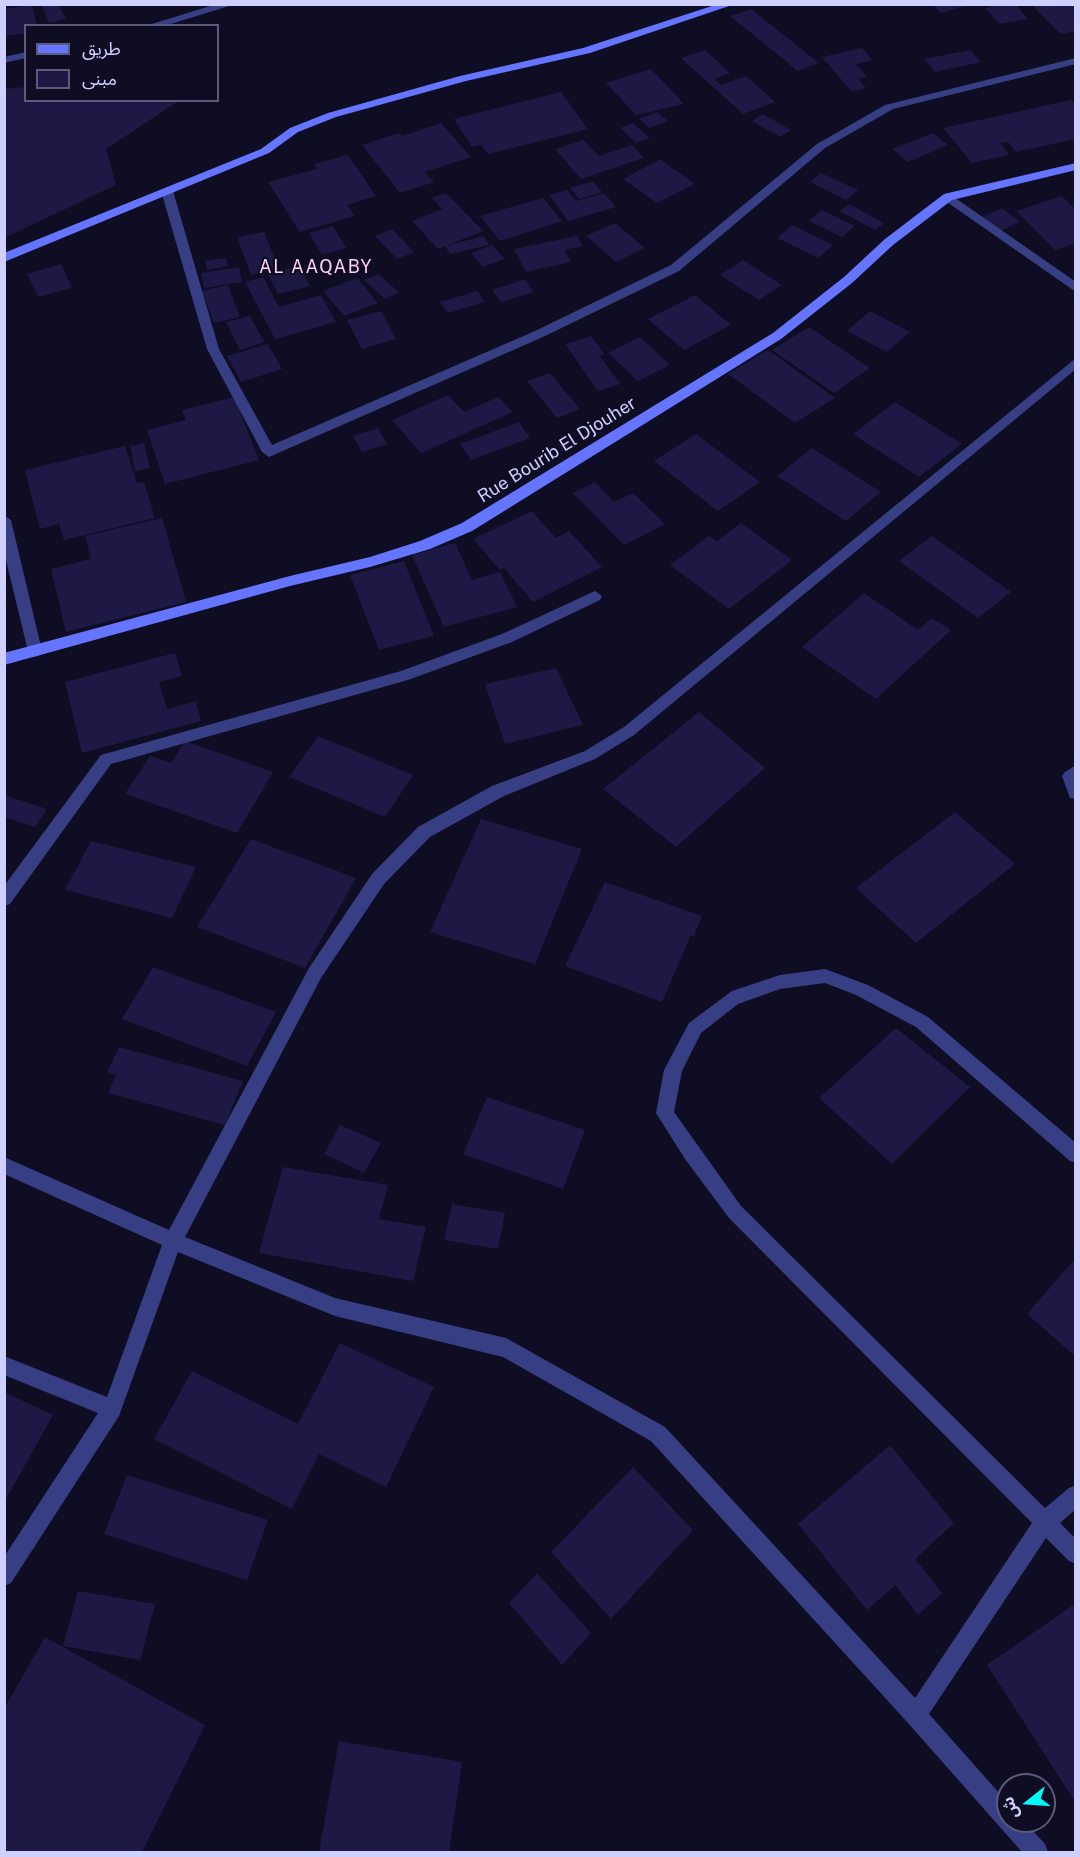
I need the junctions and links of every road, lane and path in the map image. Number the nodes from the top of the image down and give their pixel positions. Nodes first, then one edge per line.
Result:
1 (231, 4) edge
2 (730, 4) edge
3 (157, 24) edge
4 (24, 55) edge
5 (4, 60) edge
6 (1076, 62) edge
7 (1076, 166) edge
8 (167, 191) junction
9 (948, 197) junction
10 (4, 258) edge
11 (1076, 288) edge
12 (1076, 362) edge
13 (4, 520) edge
14 (595, 596) dead end
15 (35, 651) junction
16 (4, 658) edge
17 (1076, 771) edge
18 (1076, 793) edge
19 (4, 899) edge
20 (1076, 1155) edge
21 (4, 1165) edge
22 (173, 1241) junction
23 (4, 1365) edge
24 (112, 1409) junction
25 (1076, 1495) edge
26 (1044, 1523) junction
27 (1076, 1554) edge
28 (4, 1576) edge
29 (916, 1715) junction
30 (996, 1805) edge
31 (1020, 1833) edge
32 (1037, 1852) edge

1 - 3 street
2 - 8 main road
4 - 5 street
6 - 8 street
7 - 9 main road, Rue Bourib El Djouher
8 - 10 main road
9 - 11 street
9 - 15 main road, Rue Bourib El Djouher
12 - 22 street
13 - 15 street
14 - 19 street
15 - 16 main road, Rue Bourib El Djouher
17 - 18 street
20 - 26 street
21 - 22 street
22 - 24 street
22 - 29 street
23 - 24 street
24 - 28 street
25 - 26 street
26 - 27 street
26 - 29 street
29 - 30 street
31 - 32 street

